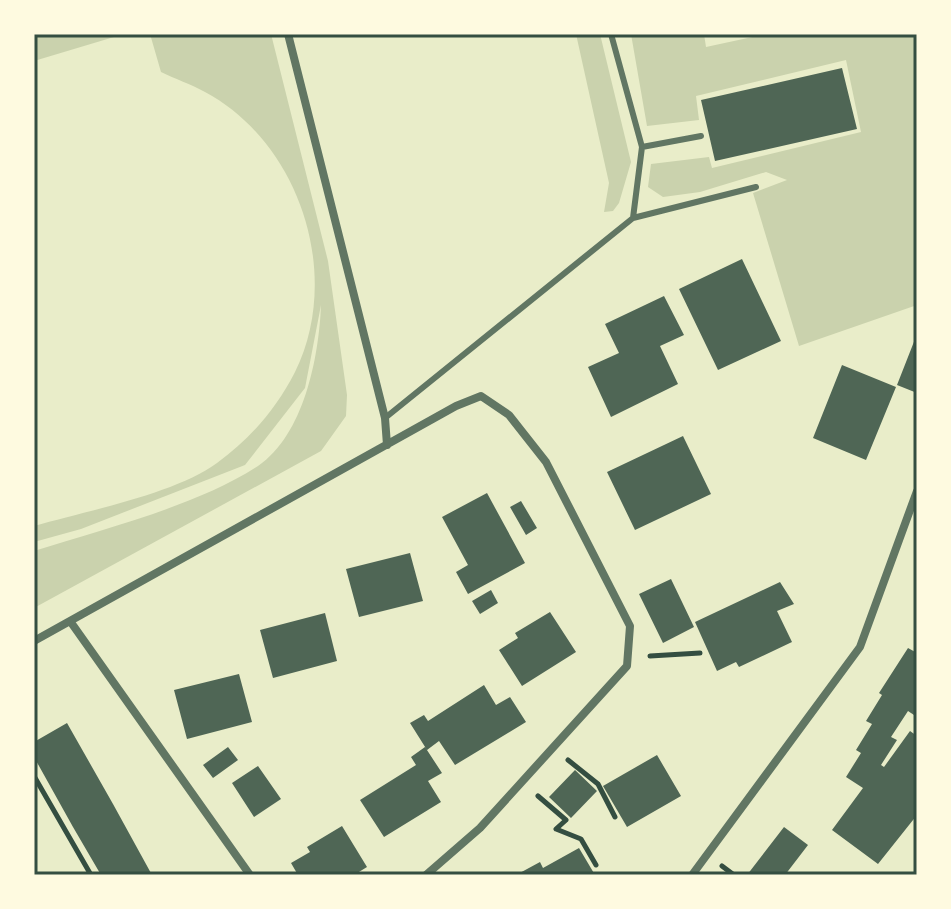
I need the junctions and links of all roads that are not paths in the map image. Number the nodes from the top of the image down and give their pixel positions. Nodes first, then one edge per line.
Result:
1 (288, 34) edge
2 (611, 34) edge
3 (701, 136) dead end
4 (642, 147) junction
5 (756, 187) dead end
6 (633, 218) junction
7 (385, 418) junction
8 (387, 445) junction
9 (917, 491) edge
10 (70, 621) junction
11 (34, 641) edge
12 (250, 875) edge
13 (426, 875) edge
14 (692, 875) edge

1 - 7 street
2 - 4 lane
3 - 4 lane
4 - 6 lane
5 - 6 lane
6 - 7 lane
7 - 8 street
8 - 10 street
8 - 13 street
9 - 14 street
10 - 11 street
10 - 12 street

